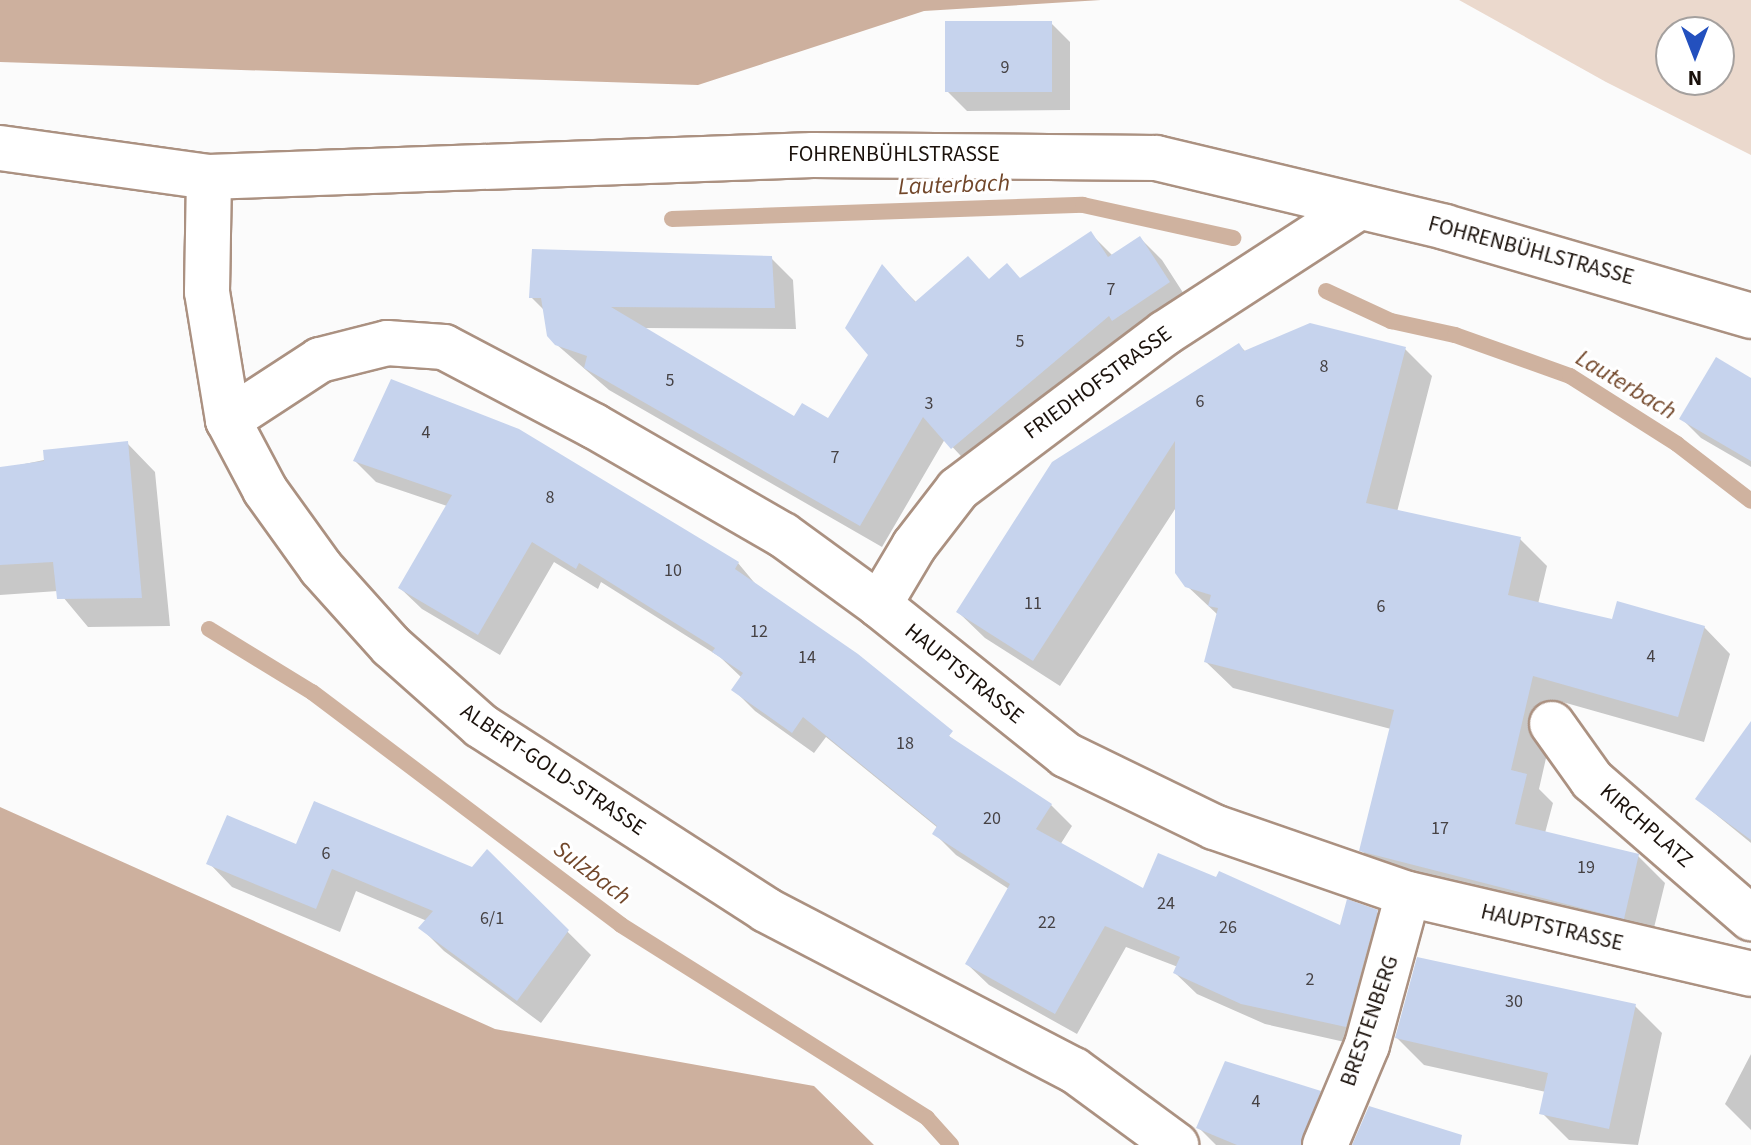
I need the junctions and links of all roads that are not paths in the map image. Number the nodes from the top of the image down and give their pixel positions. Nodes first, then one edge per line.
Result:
1 (0, 148) edge
2 (209, 177) junction
3 (1359, 207) junction
4 (1751, 316) edge
5 (228, 420) junction
6 (879, 605) junction
7 (1552, 724) dead end
8 (1408, 894) junction
9 (1751, 918) edge
10 (1751, 974) edge
11 (1176, 1145) edge
12 (1325, 1145) edge

1 - 2 street, FOHRENBÜHLSTRASSE
2 - 3 street, FOHRENBÜHLSTRASSE
2 - 5 street, ALBERT-GOLD-STRASSE
3 - 4 street, FOHRENBÜHLSTRASSE
3 - 6 street, FRIEDHOFSTRASSE
5 - 6 street, HAUPTSTRASSE
5 - 11 street, ALBERT-GOLD-STRASSE
6 - 8 street, HAUPTSTRASSE
7 - 9 street, KIRCHPLATZ
8 - 10 street, HAUPTSTRASSE
8 - 12 street, BRESTENBERG

